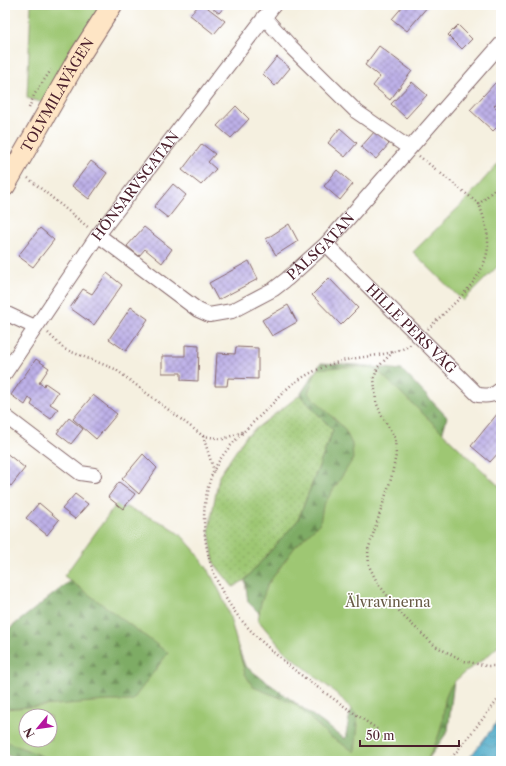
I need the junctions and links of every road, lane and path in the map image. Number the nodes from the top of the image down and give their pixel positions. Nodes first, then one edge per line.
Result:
1 (112, 5) edge
2 (274, 5) edge
3 (264, 17) junction
4 (501, 44) edge
5 (409, 148) junction
6 (9, 174) edge
7 (501, 183) edge
8 (479, 204) junction
9 (98, 235) junction
10 (326, 244) junction
11 (5, 313) edge
12 (36, 325) junction
13 (419, 337) junction
14 (394, 351) junction
15 (5, 373) edge
16 (501, 389) edge
17 (5, 416) edge
18 (245, 430) junction
19 (203, 436) junction
20 (214, 471) junction
21 (94, 474) dead end
22 (501, 666) edge
23 (501, 696) edge
24 (377, 729) dead end
25 (449, 761) edge

1 - 6 street, TOLVMILAVÄGEN
2 - 3 street, HÖNSARVSGATAN
3 - 5 street
3 - 9 street, HÖNSARVSGATAN
4 - 5 street, PÅLSGATAN
5 - 8 path
5 - 10 street, PÅLSGATAN
6 - 9 path
7 - 8 path
8 - 13 path
9 - 10 street, PÅLSGATAN
9 - 12 street, HÖNSARVSGATAN
10 - 13 street, HILLE PERS VÄG
11 - 12 street
12 - 15 street, HÖNSARVSGATAN
12 - 19 path
13 - 14 path
13 - 16 street, HILLE PERS VÄG
14 - 18 path
14 - 22 path
17 - 21 street
18 - 19 path
18 - 20 path
19 - 20 path
20 - 24 path
23 - 25 path

